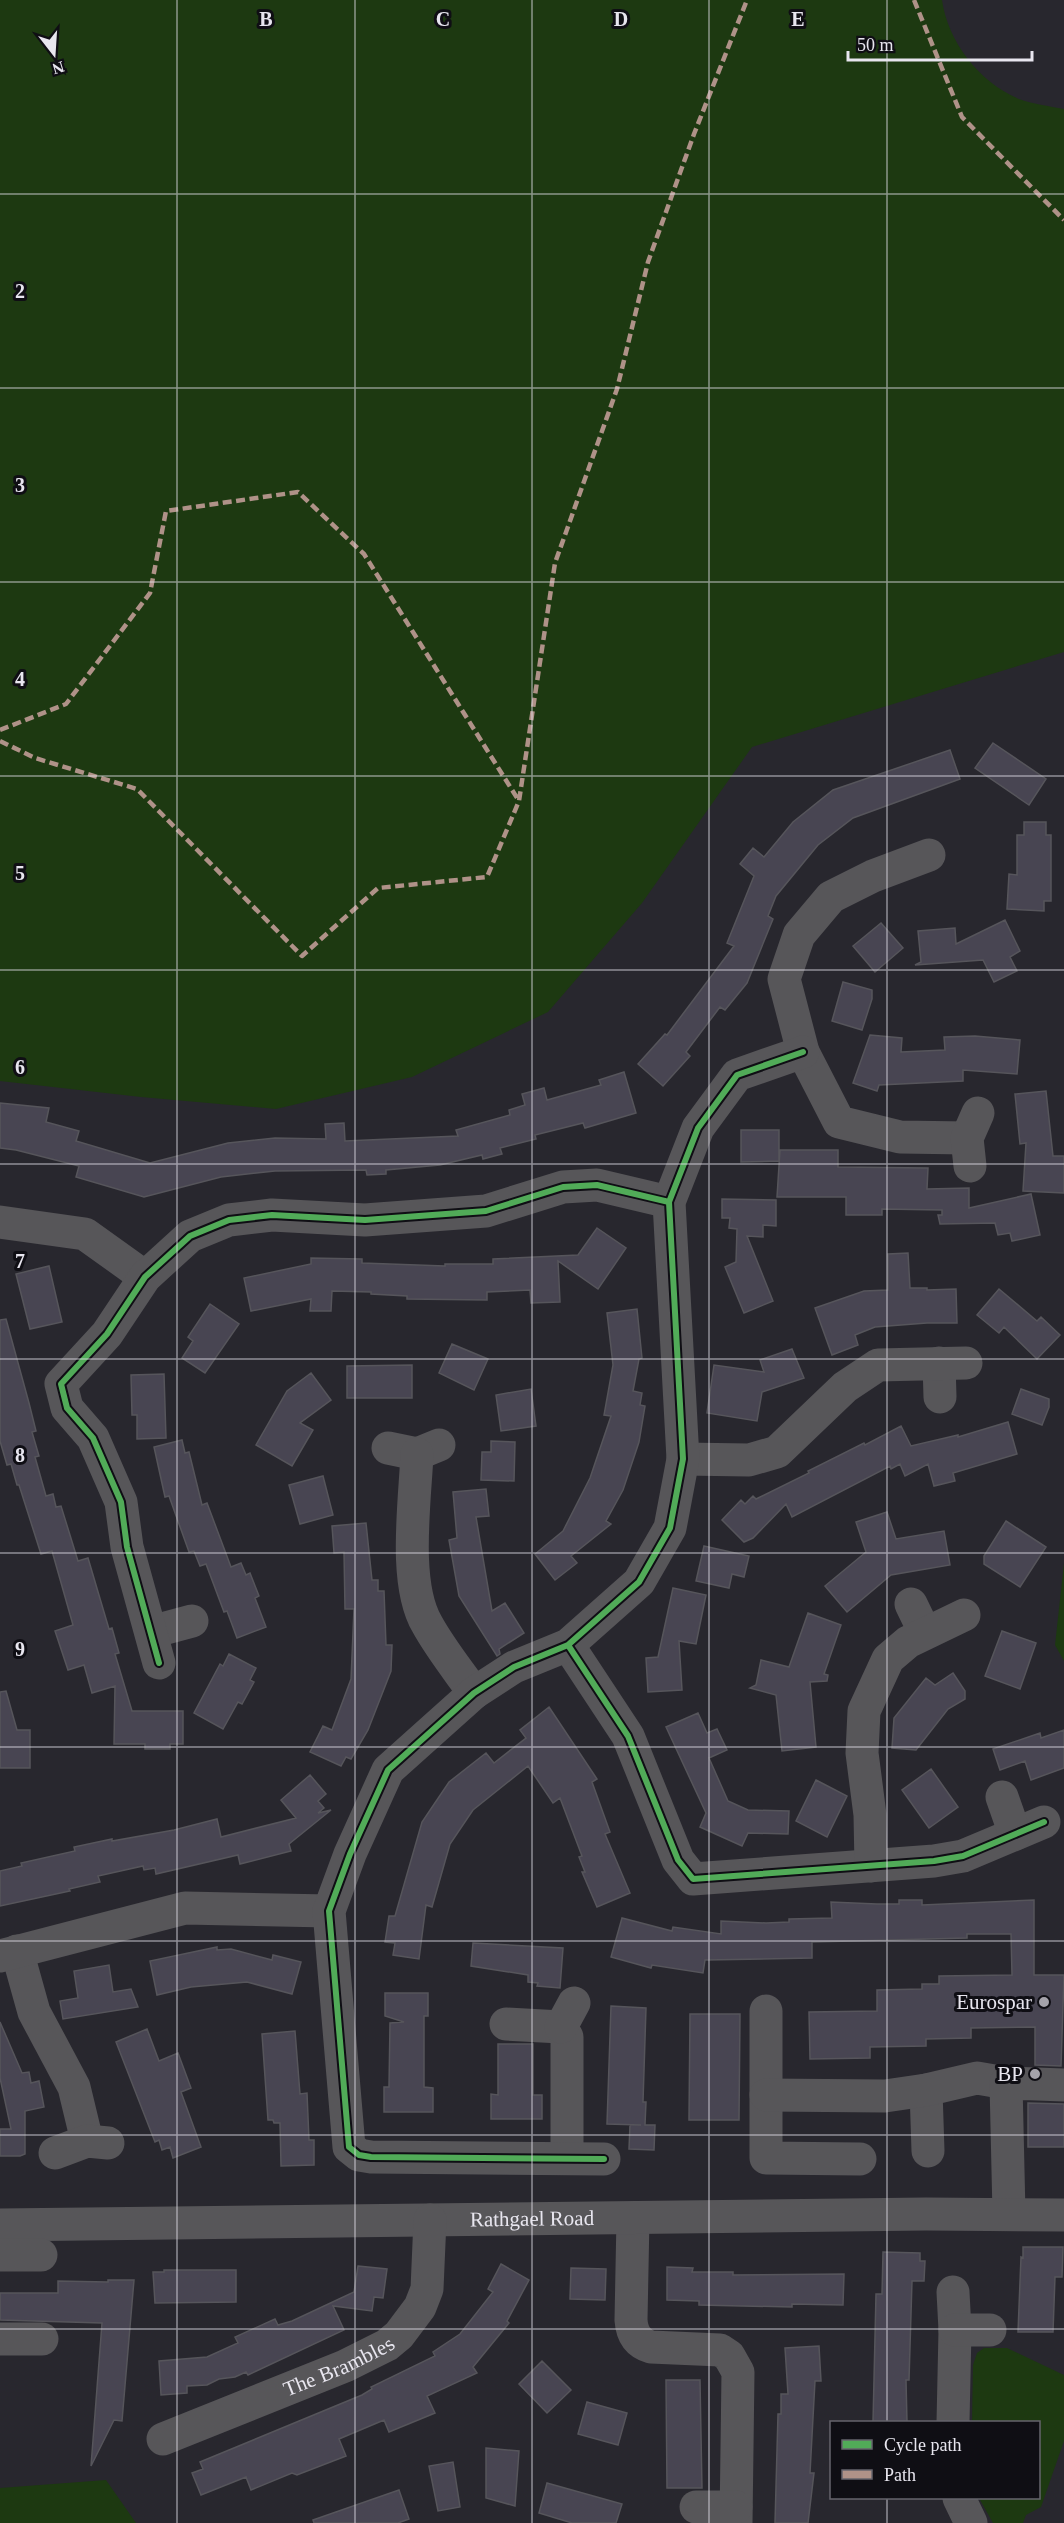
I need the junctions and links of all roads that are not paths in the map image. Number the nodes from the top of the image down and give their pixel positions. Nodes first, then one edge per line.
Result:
1 (929, 855) dead end
2 (803, 1052) junction
3 (972, 1139) dead end
4 (669, 1203) junction
5 (0, 1222) edge
6 (145, 1277) junction
7 (940, 1397) dead end
8 (415, 1449) dead end
9 (683, 1459) junction
10 (911, 1604) dead end
11 (964, 1615) dead end
12 (192, 1621) dead end
13 (151, 1632) junction
14 (925, 1633) junction
15 (568, 1645) junction
16 (159, 1663) dead end
17 (474, 1693) junction
18 (1002, 1797) dead end
19 (871, 1866) junction
20 (329, 1911) junction
21 (8, 1954) edge
22 (766, 2011) dead end
23 (506, 2024) dead end
24 (1006, 2083) junction
25 (1064, 2085) edge
26 (926, 2090) junction
27 (766, 2095) junction
28 (928, 2151) dead end
29 (55, 2153) dead end
30 (567, 2158) junction
31 (604, 2159) dead end
32 (860, 2159) dead end
33 (1009, 2214) junction
34 (1064, 2215) edge
35 (633, 2218) junction
36 (430, 2220) junction
37 (0, 2225) edge
38 (0, 2255) edge
39 (41, 2255) dead end
40 (953, 2292) dead end
41 (955, 2330) junction
42 (990, 2330) dead end
43 (0, 2339) edge
44 (42, 2339) dead end
45 (953, 2421) edge
46 (163, 2439) dead end
47 (959, 2499) edge
48 (696, 2507) dead end
49 (736, 2515) edge
50 (971, 2523) edge

1 - 2 street
2 - 3 street
2 - 4 street
4 - 6 street
4 - 9 street
5 - 6 street
6 - 13 street
7 - 9 street
8 - 17 street
9 - 15 street
10 - 14 street
11 - 14 street
12 - 13 street
13 - 16 street
14 - 19 street
15 - 17 street
15 - 19 street
17 - 20 street
18 - 19 street
20 - 21 street
20 - 30 street
21 - 29 street
22 - 27 street
23 - 30 street
24 - 25 street
24 - 26 street
24 - 33 street
26 - 27 street
26 - 28 street
27 - 32 street
30 - 31 street
33 - 34 street, Rathgael Road
33 - 35 street, Rathgael Road
35 - 36 street, Rathgael Road
35 - 49 street
36 - 37 street, Rathgael Road
36 - 46 street, The Brambles
38 - 39 street
40 - 41 street
41 - 42 street
41 - 45 street
43 - 44 street
47 - 50 street
48 - 49 street

